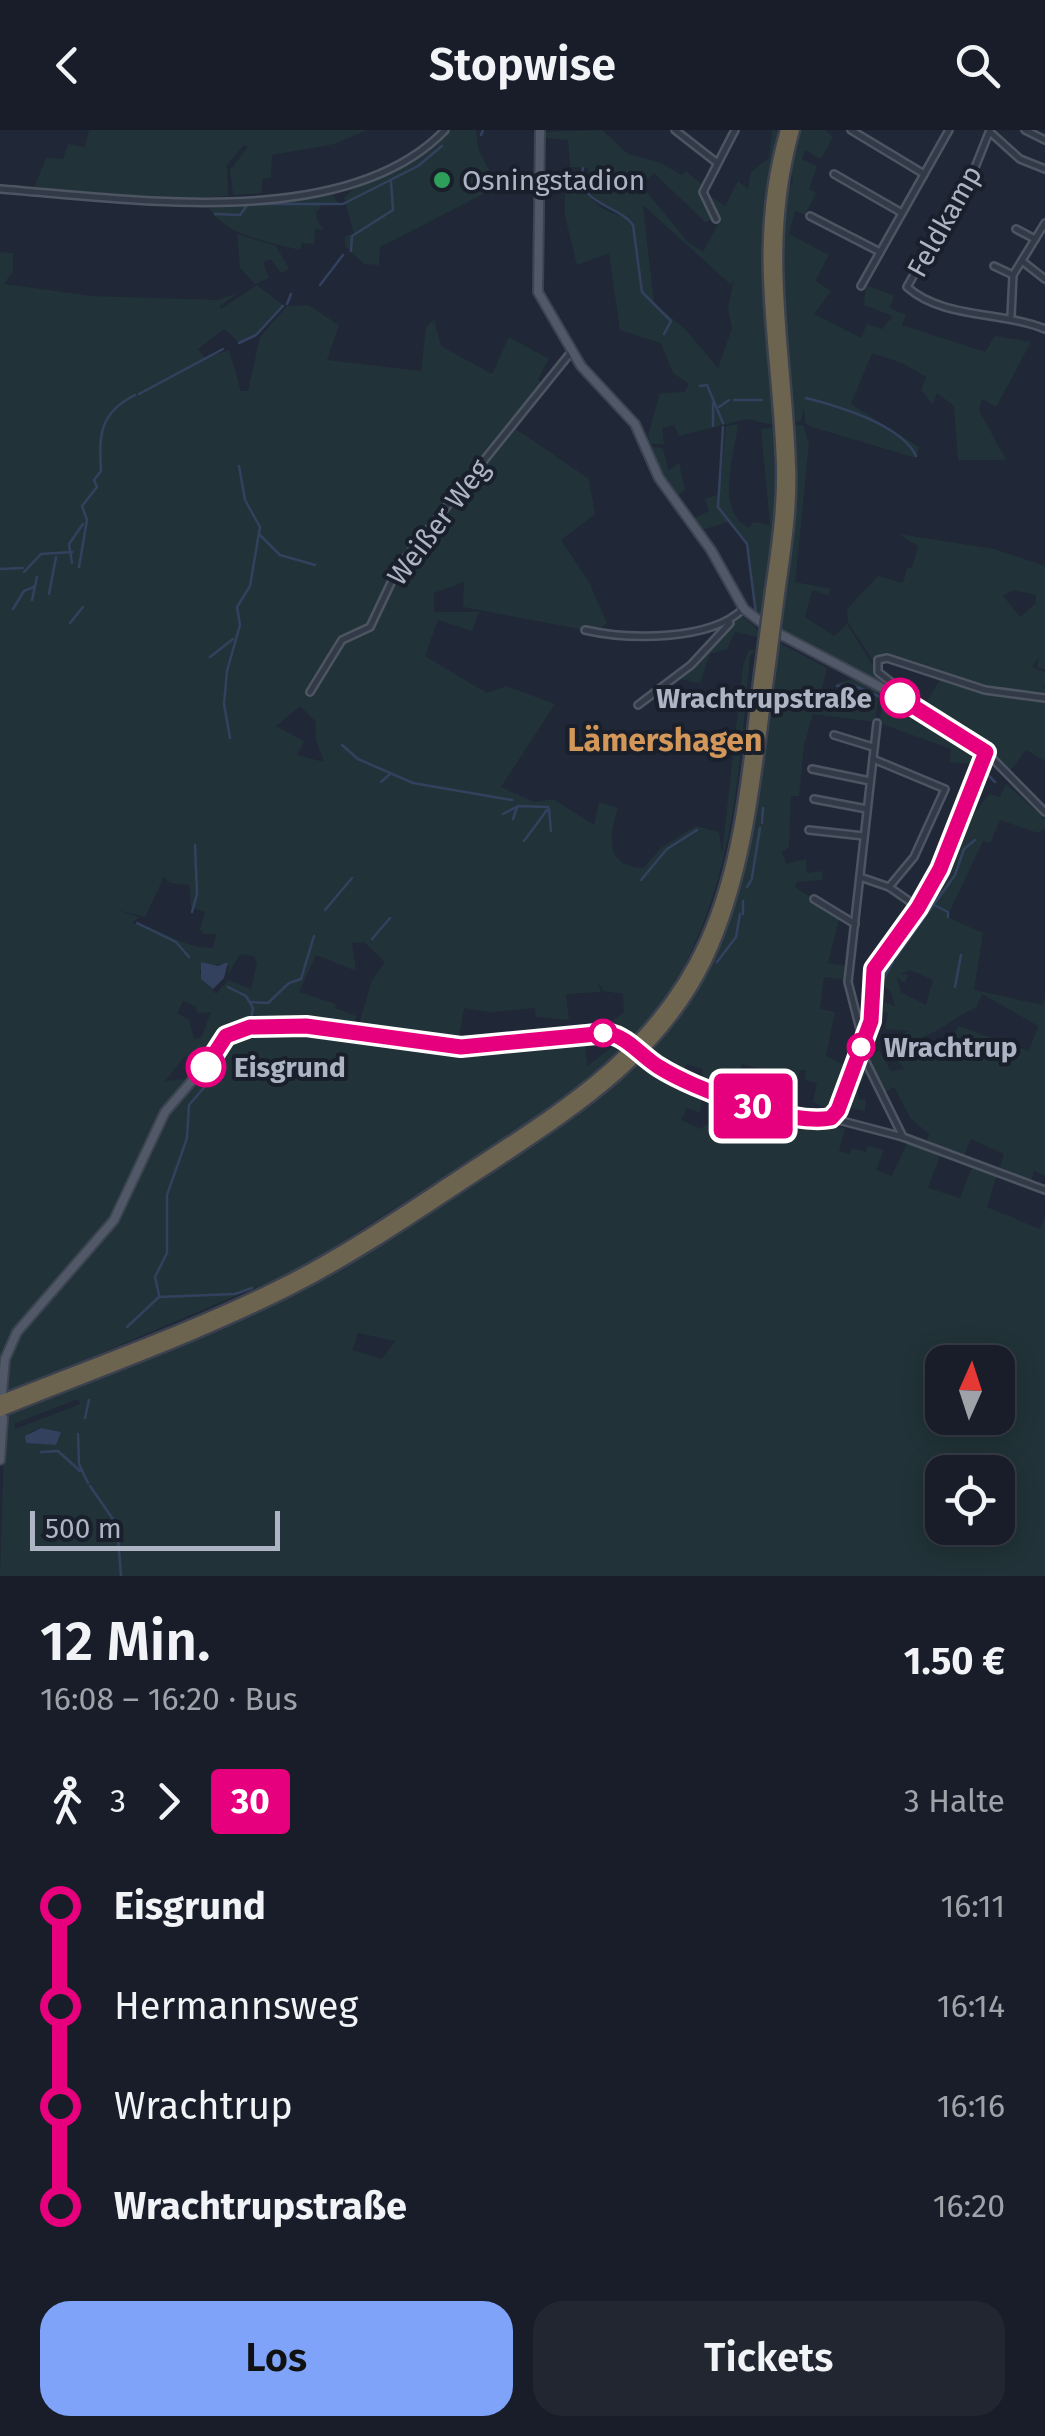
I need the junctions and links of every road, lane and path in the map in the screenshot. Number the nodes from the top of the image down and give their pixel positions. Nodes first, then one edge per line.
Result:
1 (445, 130) edge
2 (540, 130) edge
3 (675, 130) edge
4 (735, 130) edge
5 (786, 130) edge
6 (794, 130) edge
7 (851, 130) edge
8 (949, 130) edge
9 (1025, 130) edge
10 (990, 131) edge
11 (1045, 140) edge
12 (717, 163) junction
13 (1045, 169) edge
14 (834, 174) dead end
15 (924, 174) junction
16 (0, 189) edge
17 (902, 213) junction
18 (810, 216) dead end
19 (716, 218) dead end
20 (1045, 223) edge
21 (1016, 229) dead end
22 (1036, 239) junction
23 (880, 252) junction
24 (1022, 261) junction
25 (994, 266) dead end
26 (1013, 275) junction
27 (1045, 279) edge
28 (860, 286) dead end
29 (1011, 316) junction
30 (1045, 329) edge
31 (572, 351) junction
32 (775, 592) junction
33 (744, 609) junction
34 (732, 621) junction
35 (584, 630) dead end
36 (310, 692) dead end
37 (1045, 698) edge
38 (638, 705) dead end
39 (914, 705) junction
40 (877, 723) dead end
41 (834, 735) dead end
42 (874, 748) junction
43 (986, 752) junction
44 (873, 758) junction
45 (812, 769) dead end
46 (870, 782) junction
47 (814, 799) dead end
48 (867, 809) junction
49 (1045, 812) edge
50 (814, 829) dead end
51 (864, 836) junction
52 (860, 877) junction
53 (889, 887) junction
54 (814, 899) dead end
55 (918, 908) junction
56 (855, 924) junction
57 (864, 1039) junction
58 (860, 1050) junction
59 (831, 1118) junction
60 (903, 1137) junction
61 (1045, 1190) edge
62 (263, 1298) junction
63 (1, 1397) edge
64 (1, 1414) edge
65 (0, 1460) edge

1 - 16 street
2 - 31 main road
3 - 12 street
4 - 12 street
5 - 32 highway
6 - 32 highway
7 - 15 street
8 - 15 street
9 - 11 street
10 - 13 street
10 - 29 street, Feldkamp
12 - 19 street
14 - 17 street
15 - 17 street
17 - 23 street
18 - 23 street
20 - 22 street
21 - 22 street
22 - 24 street
23 - 28 street
24 - 26 street
24 - 27 street
25 - 26 street
26 - 29 street
29 - 30 street, Feldkamp
31 - 33 main road
31 - 36 street, Weißer Weg
32 - 62 highway, bridge
33 - 34 street
33 - 39 main road
34 - 35 street
34 - 38 street
37 - 39 street
39 - 43 main road
40 - 42 street
41 - 42 street
42 - 44 street
43 - 49 street
43 - 55 main road
44 - 46 street
44 - 53 street
45 - 46 street
46 - 48 street
47 - 48 street
48 - 51 street
50 - 51 street
51 - 52 street
52 - 53 street
52 - 56 street
53 - 55 street
54 - 56 street
55 - 57 main road
56 - 57 street
57 - 58 main road
58 - 59 main road
58 - 60 street
59 - 60 street
59 - 63 main road, bridge
60 - 61 street
62 - 63 highway
62 - 64 highway
64 - 65 main road

